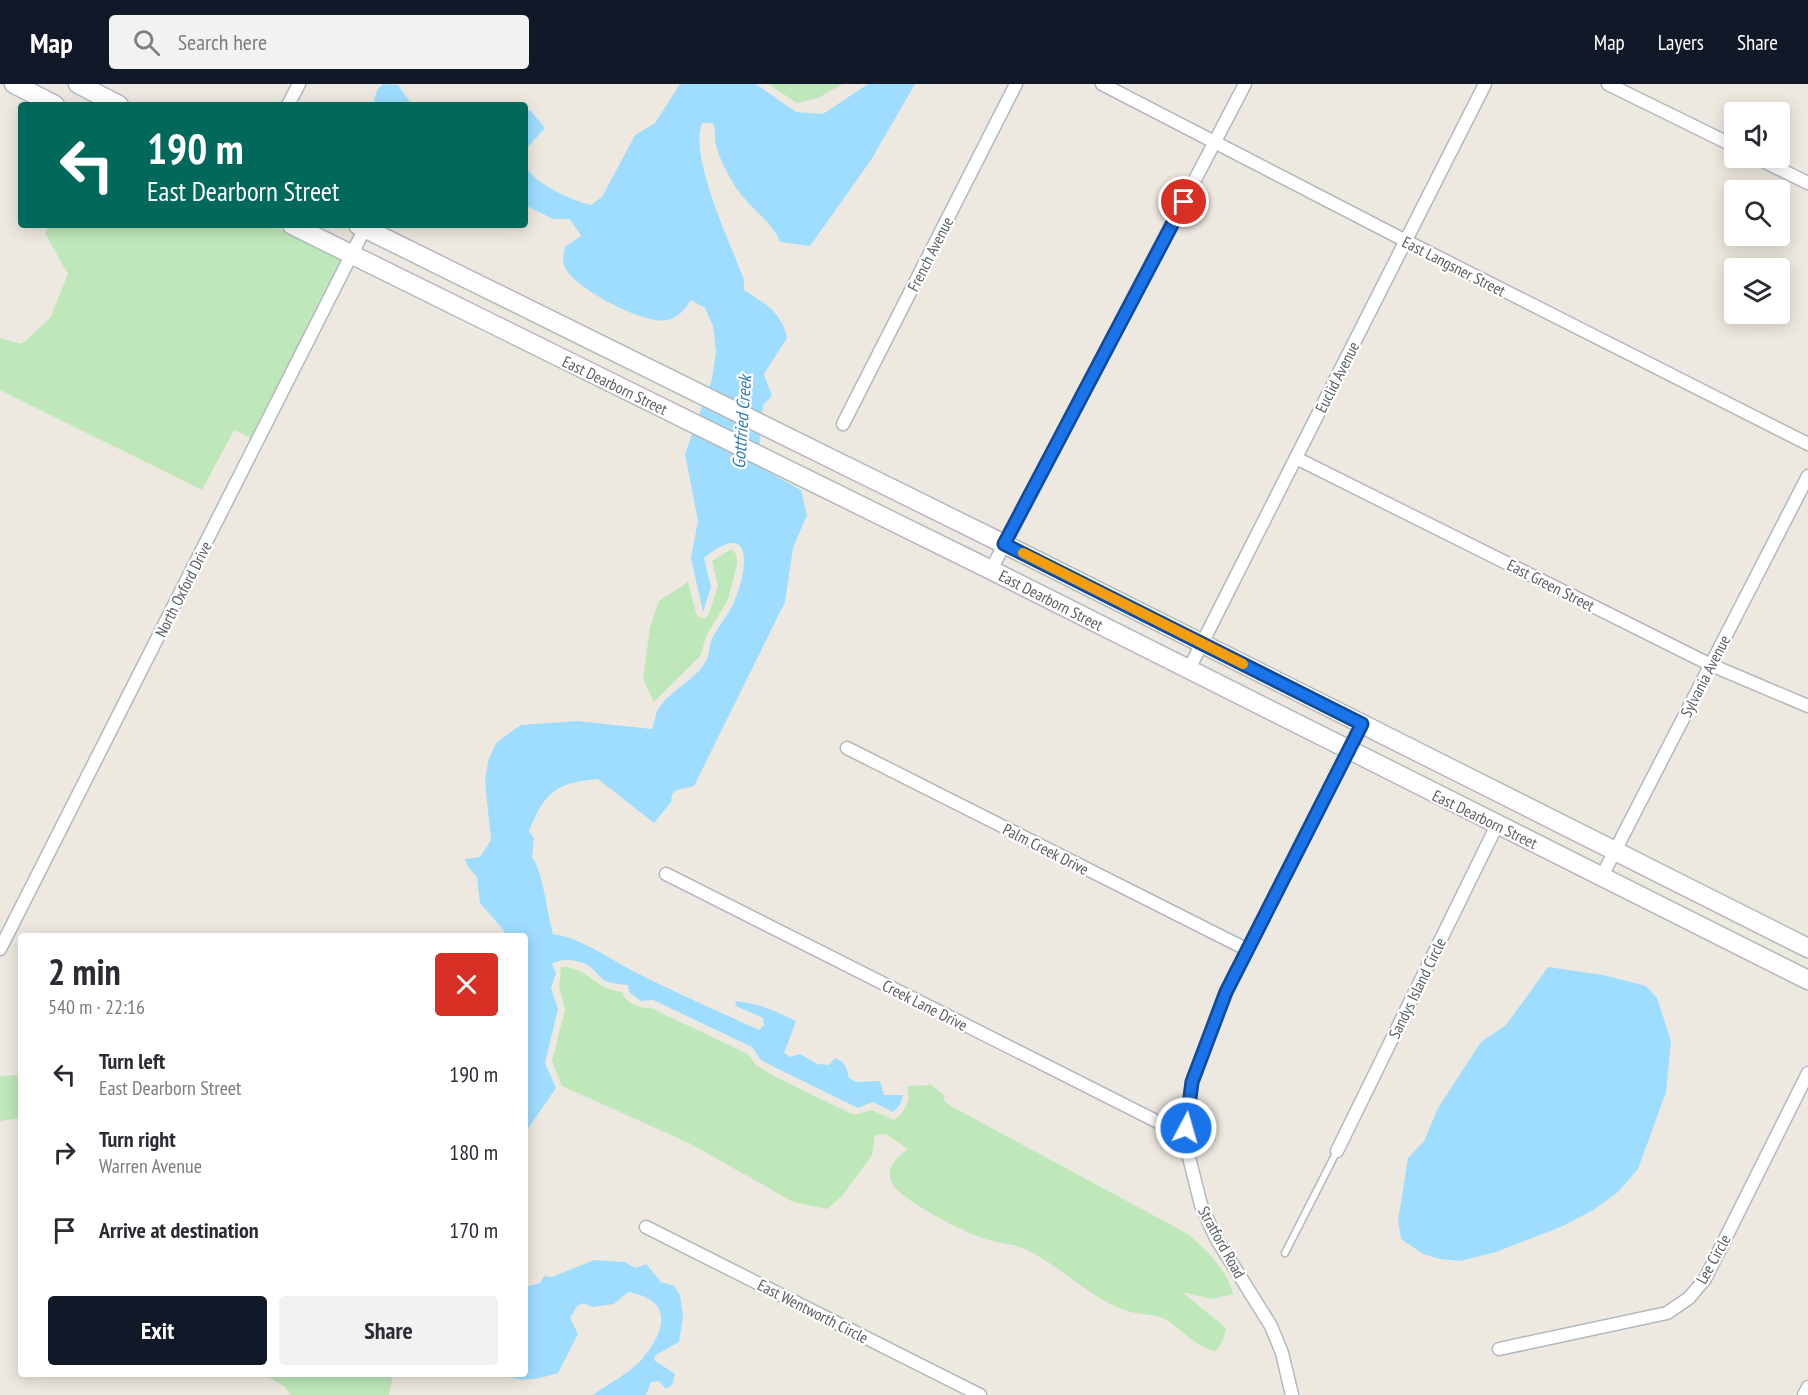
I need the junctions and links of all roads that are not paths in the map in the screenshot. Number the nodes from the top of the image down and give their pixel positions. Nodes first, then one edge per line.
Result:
1 (14, 84) edge
2 (78, 84) edge
3 (299, 84) edge
4 (1016, 84) edge
5 (1102, 84) edge
6 (1245, 84) edge
7 (1485, 84) edge
8 (1608, 84) edge
9 (49, 102) edge
10 (113, 102) edge
11 (290, 102) edge
12 (1724, 141) edge
13 (1215, 142) junction
14 (1777, 168) edge
15 (1808, 183) edge
16 (298, 228) edge
17 (360, 228) edge
18 (365, 228) edge
19 (1406, 241) junction
20 (351, 256) junction
21 (843, 424) dead end
22 (1808, 444) edge
23 (1296, 458) junction
24 (1808, 476) edge
25 (1004, 544) junction
26 (991, 570) junction
27 (1202, 644) junction
28 (1711, 665) junction
29 (1189, 669) junction
30 (1808, 705) edge
31 (1362, 724) junction
32 (847, 748) dead end
33 (1348, 751) junction
34 (1497, 825) junction
35 (1615, 850) junction
36 (666, 874) dead end
37 (1602, 876) junction
38 (1808, 948) edge
39 (0, 949) edge
40 (1246, 949) junction
41 (1808, 980) edge
42 (1808, 1073) edge
43 (1186, 1128) junction
44 (1337, 1151) joint
45 (646, 1227) dead end
46 (1285, 1252) dead end
47 (1499, 1349) dead end
48 (1808, 1387) edge
49 (1295, 1394) edge
50 (980, 1395) edge
51 (1804, 1395) edge

1 - 9 main road
2 - 10 main road
3 - 11 street
4 - 21 street, French Avenue
5 - 13 street, East Langsner Street
6 - 13 street
7 - 19 street, Euclid Avenue
8 - 12 street
13 - 19 street, East Langsner Street
13 - 25 street
14 - 15 street
16 - 20 main road, East Dearborn Street
17 - 20 street, North Oxford Drive
18 - 25 main road, East Dearborn Street
19 - 22 street, East Langsner Street
19 - 23 street, Euclid Avenue
20 - 26 main road, East Dearborn Street
20 - 39 street, North Oxford Drive
23 - 27 street, Euclid Avenue
23 - 28 street, East Green Street
24 - 28 street, Sylvania Avenue
25 - 26 street
25 - 27 main road, East Dearborn Street
26 - 29 main road, East Dearborn Street
27 - 29 street, Euclid Avenue
27 - 31 main road, East Dearborn Street
28 - 30 street, East Green Street
28 - 35 street, Sylvania Avenue
29 - 33 main road, East Dearborn Street
31 - 33 street, Stratford Road
31 - 35 main road, East Dearborn Street
32 - 40 street, Palm Creek Drive
33 - 34 main road, East Dearborn Street
33 - 40 street, Stratford Road
34 - 37 main road, East Dearborn Street
34 - 44 street, Sandys Island Circle
35 - 37 street, Sylvania Avenue
35 - 38 main road, East Dearborn Street
36 - 43 street, Creek Lane Drive
37 - 41 main road, East Dearborn Street
40 - 43 street, Stratford Road
42 - 47 street, Lee Circle
43 - 49 street, Stratford Road
44 - 46 lane
45 - 50 street, East Wentworth Circle
48 - 51 street

